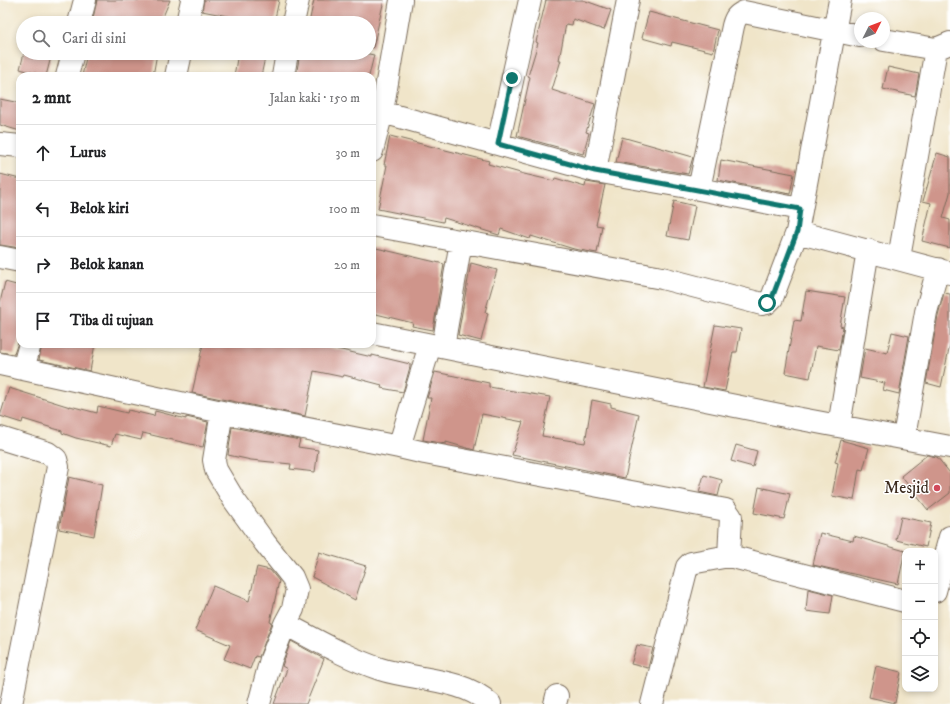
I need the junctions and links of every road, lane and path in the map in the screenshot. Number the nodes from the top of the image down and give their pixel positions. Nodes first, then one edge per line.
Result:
1 (85, 0) edge
2 (192, 0) edge
3 (298, 0) edge
4 (401, 0) edge
5 (530, 0) edge
6 (628, 0) edge
7 (840, 0) edge
8 (81, 16) edge
9 (189, 16) edge
10 (295, 16) edge
11 (834, 31) junction
12 (854, 35) edge
13 (890, 41) edge
14 (943, 46) edge
15 (71, 60) edge
16 (179, 60) edge
17 (285, 60) edge
18 (68, 72) edge
19 (177, 72) edge
20 (283, 72) edge
21 (382, 112) junction
22 (376, 136) edge
23 (0, 144) edge
24 (498, 144) junction
25 (16, 146) edge
26 (595, 171) junction
27 (699, 189) junction
28 (800, 209) junction
29 (376, 226) edge
30 (797, 232) junction
31 (461, 241) junction
32 (868, 250) junction
33 (0, 257) edge
34 (899, 258) junction
35 (16, 260) edge
36 (944, 271) edge
37 (376, 334) edge
38 (437, 346) junction
39 (29, 348) edge
40 (0, 364) edge
41 (23, 369) junction
42 (222, 412) junction
43 (839, 426) junction
44 (904, 437) junction
45 (0, 438) edge
46 (399, 447) junction
47 (950, 447) edge
48 (950, 537) edge
49 (729, 556) junction
50 (937, 584) edge
51 (902, 600) edge
52 (285, 624) junction
53 (11, 704) edge
54 (259, 704) edge
55 (490, 704) edge
56 (652, 704) edge

1 - 8 street
2 - 9 street
3 - 10 street
4 - 21 street
5 - 24 street
6 - 26 street
7 - 11 street
11 - 12 street
11 - 27 street
11 - 28 street
13 - 14 street
14 - 34 street
15 - 18 street
16 - 19 street
17 - 20 street
21 - 22 street
21 - 24 street
23 - 25 street
24 - 26 street
26 - 27 street
27 - 28 street
28 - 30 street
29 - 31 street
30 - 31 street
30 - 32 street
31 - 38 street
32 - 34 street
32 - 43 street
33 - 35 street
34 - 36 street
36 - 44 street
37 - 38 street
38 - 43 street
38 - 46 street
39 - 41 street
40 - 41 street
41 - 42 street
42 - 46 street
42 - 52 street
43 - 44 street
44 - 47 street
45 - 53 street
46 - 49 street
48 - 50 street
49 - 51 street
49 - 56 street
52 - 54 street
52 - 55 street

